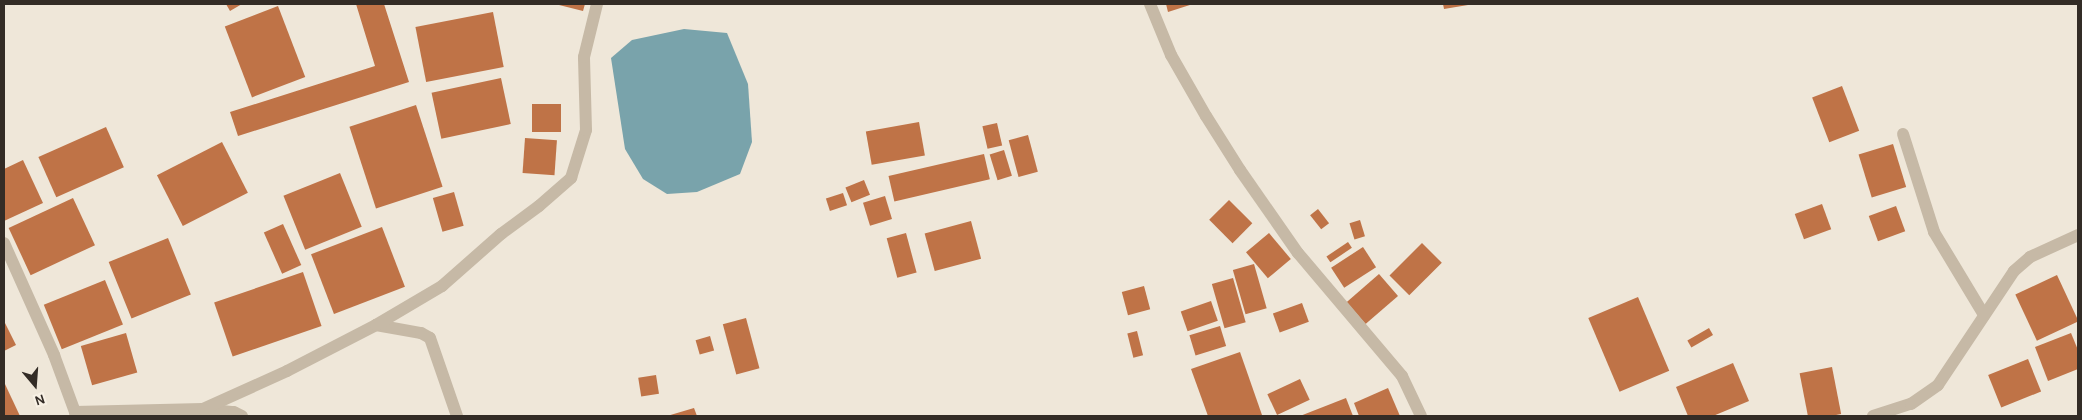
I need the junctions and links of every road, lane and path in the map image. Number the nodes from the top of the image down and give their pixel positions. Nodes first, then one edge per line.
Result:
1 (597, 4) edge
2 (1150, 4) edge
3 (1903, 134) dead end
4 (2078, 235) edge
5 (5, 250) edge
6 (1984, 315) junction
7 (376, 325) junction
8 (203, 409) junction
9 (73, 414) edge
10 (242, 416) edge
11 (457, 416) edge
12 (1421, 416) edge
13 (1873, 416) edge

1 - 7 street
2 - 12 street
3 - 6 street
4 - 6 street
5 - 9 street
6 - 13 street
7 - 8 street
7 - 11 street
8 - 9 street
8 - 10 street

